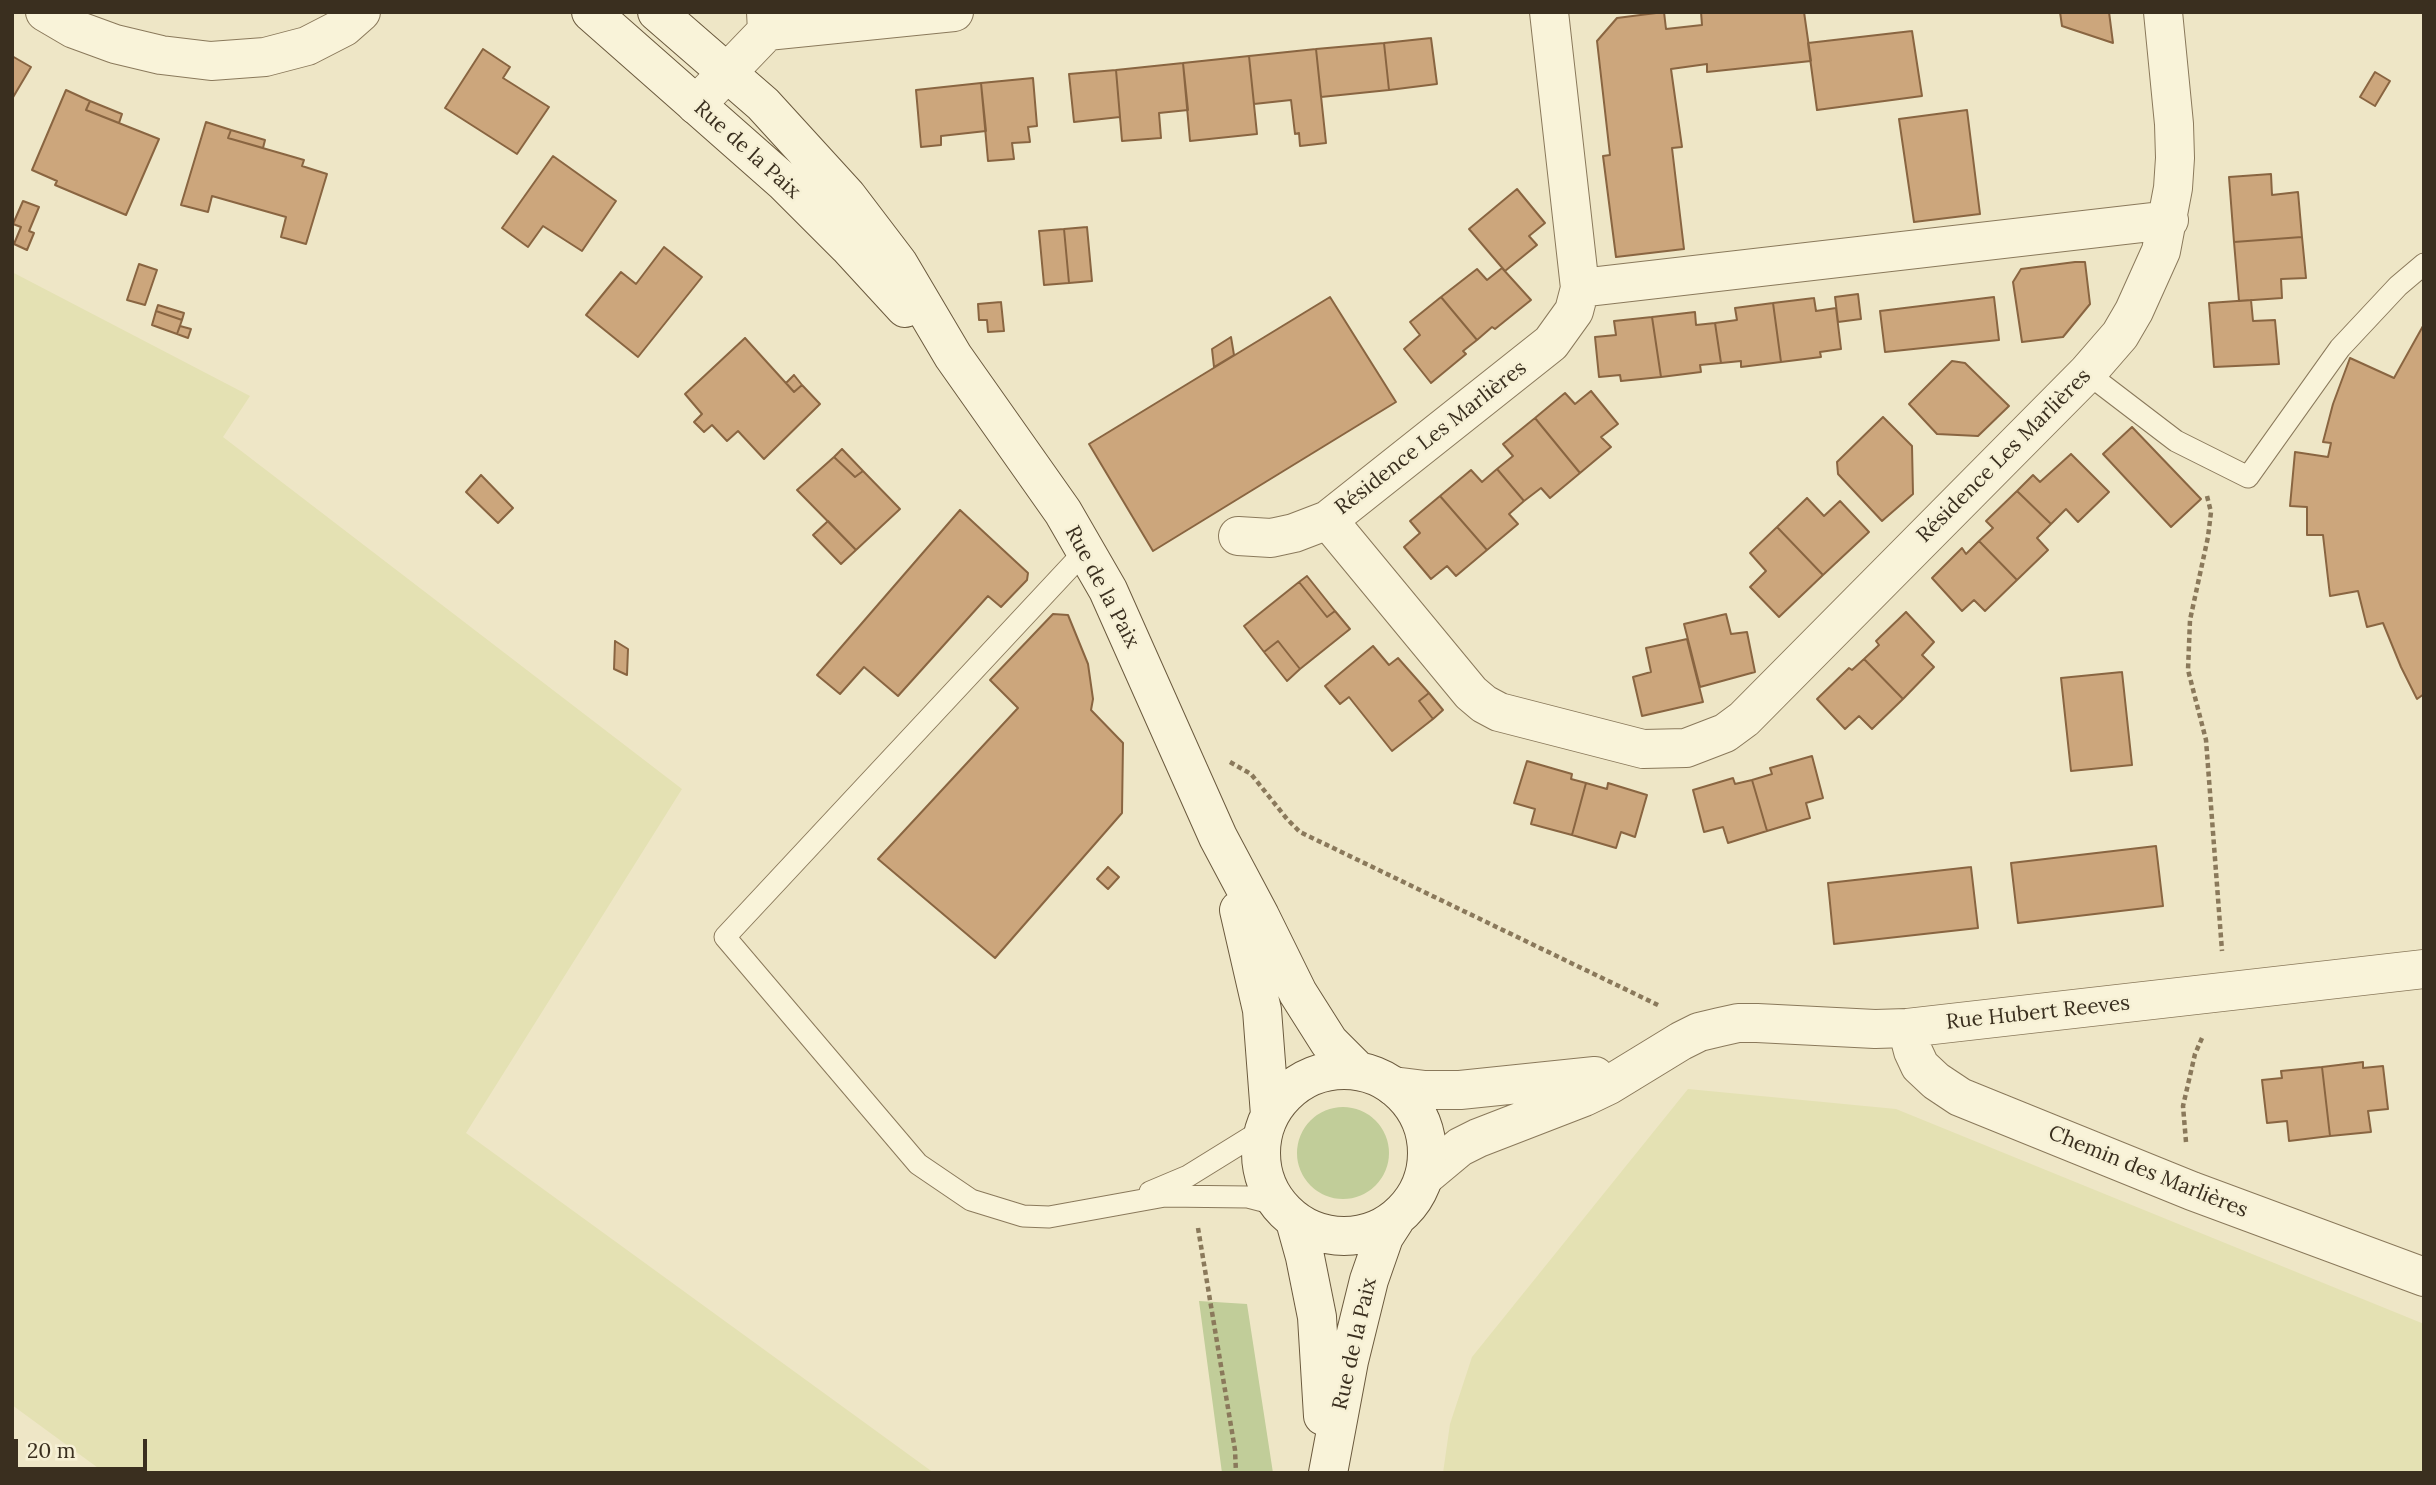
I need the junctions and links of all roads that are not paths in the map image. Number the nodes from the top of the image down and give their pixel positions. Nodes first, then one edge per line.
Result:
1 (45, 12) edge
2 (361, 12) edge
3 (591, 12) edge
4 (657, 12) edge
5 (954, 12) edge
6 (1549, 12) edge
7 (2163, 12) edge
8 (767, 22) edge
9 (728, 72) junction
10 (696, 104) junction
11 (2169, 220) junction
12 (2424, 264) edge
13 (1580, 288) junction
14 (953, 356) junction
15 (2087, 373) junction
16 (1328, 520) junction
17 (1238, 536) dead end
18 (1086, 550) junction
19 (1218, 837) junction
20 (2424, 969) edge
21 (1907, 1028) junction
22 (1657, 1054) junction
23 (1358, 1071) junction
24 (1393, 1086) junction
25 (1267, 1122) junction
26 (1424, 1177) junction
27 (1126, 1202) junction
28 (1287, 1213) junction
29 (1395, 1220) junction
30 (2424, 1277) edge
31 (1328, 1473) edge

1 - 2 street
3 - 10 street, Rue de la Paix
4 - 9 street, Rue de la Paix
5 - 8 street
6 - 13 street, Résidence Les Marlières
7 - 11 street, Résidence Les Marlières
8 - 9 street
9 - 10 street
9 - 14 street, Rue de la Paix
10 - 14 street, Rue de la Paix
11 - 13 street
11 - 15 street, Résidence Les Marlières
12 - 15 lane
13 - 16 street, Résidence Les Marlières
14 - 18 street, Rue de la Paix
15 - 16 street, Résidence Les Marlières
16 - 17 street, Résidence Les Marlières
18 - 19 street, Rue de la Paix
18 - 27 lane
19 - 23 street, Rue de la Paix
19 - 25 street, Rue de la Paix
20 - 21 street, Rue Hubert Reeves
21 - 22 street, Rue Hubert Reeves
21 - 30 street, Chemin des Marlières
22 - 24 street, Rue Hubert Reeves
22 - 26 street, Rue Hubert Reeves
23 - 24 street
23 - 25 street
24 - 26 street
25 - 27 lane
25 - 28 street
26 - 29 street
27 - 28 lane
28 - 29 street
28 - 31 street, Rue de la Paix
29 - 31 street, Rue de la Paix

